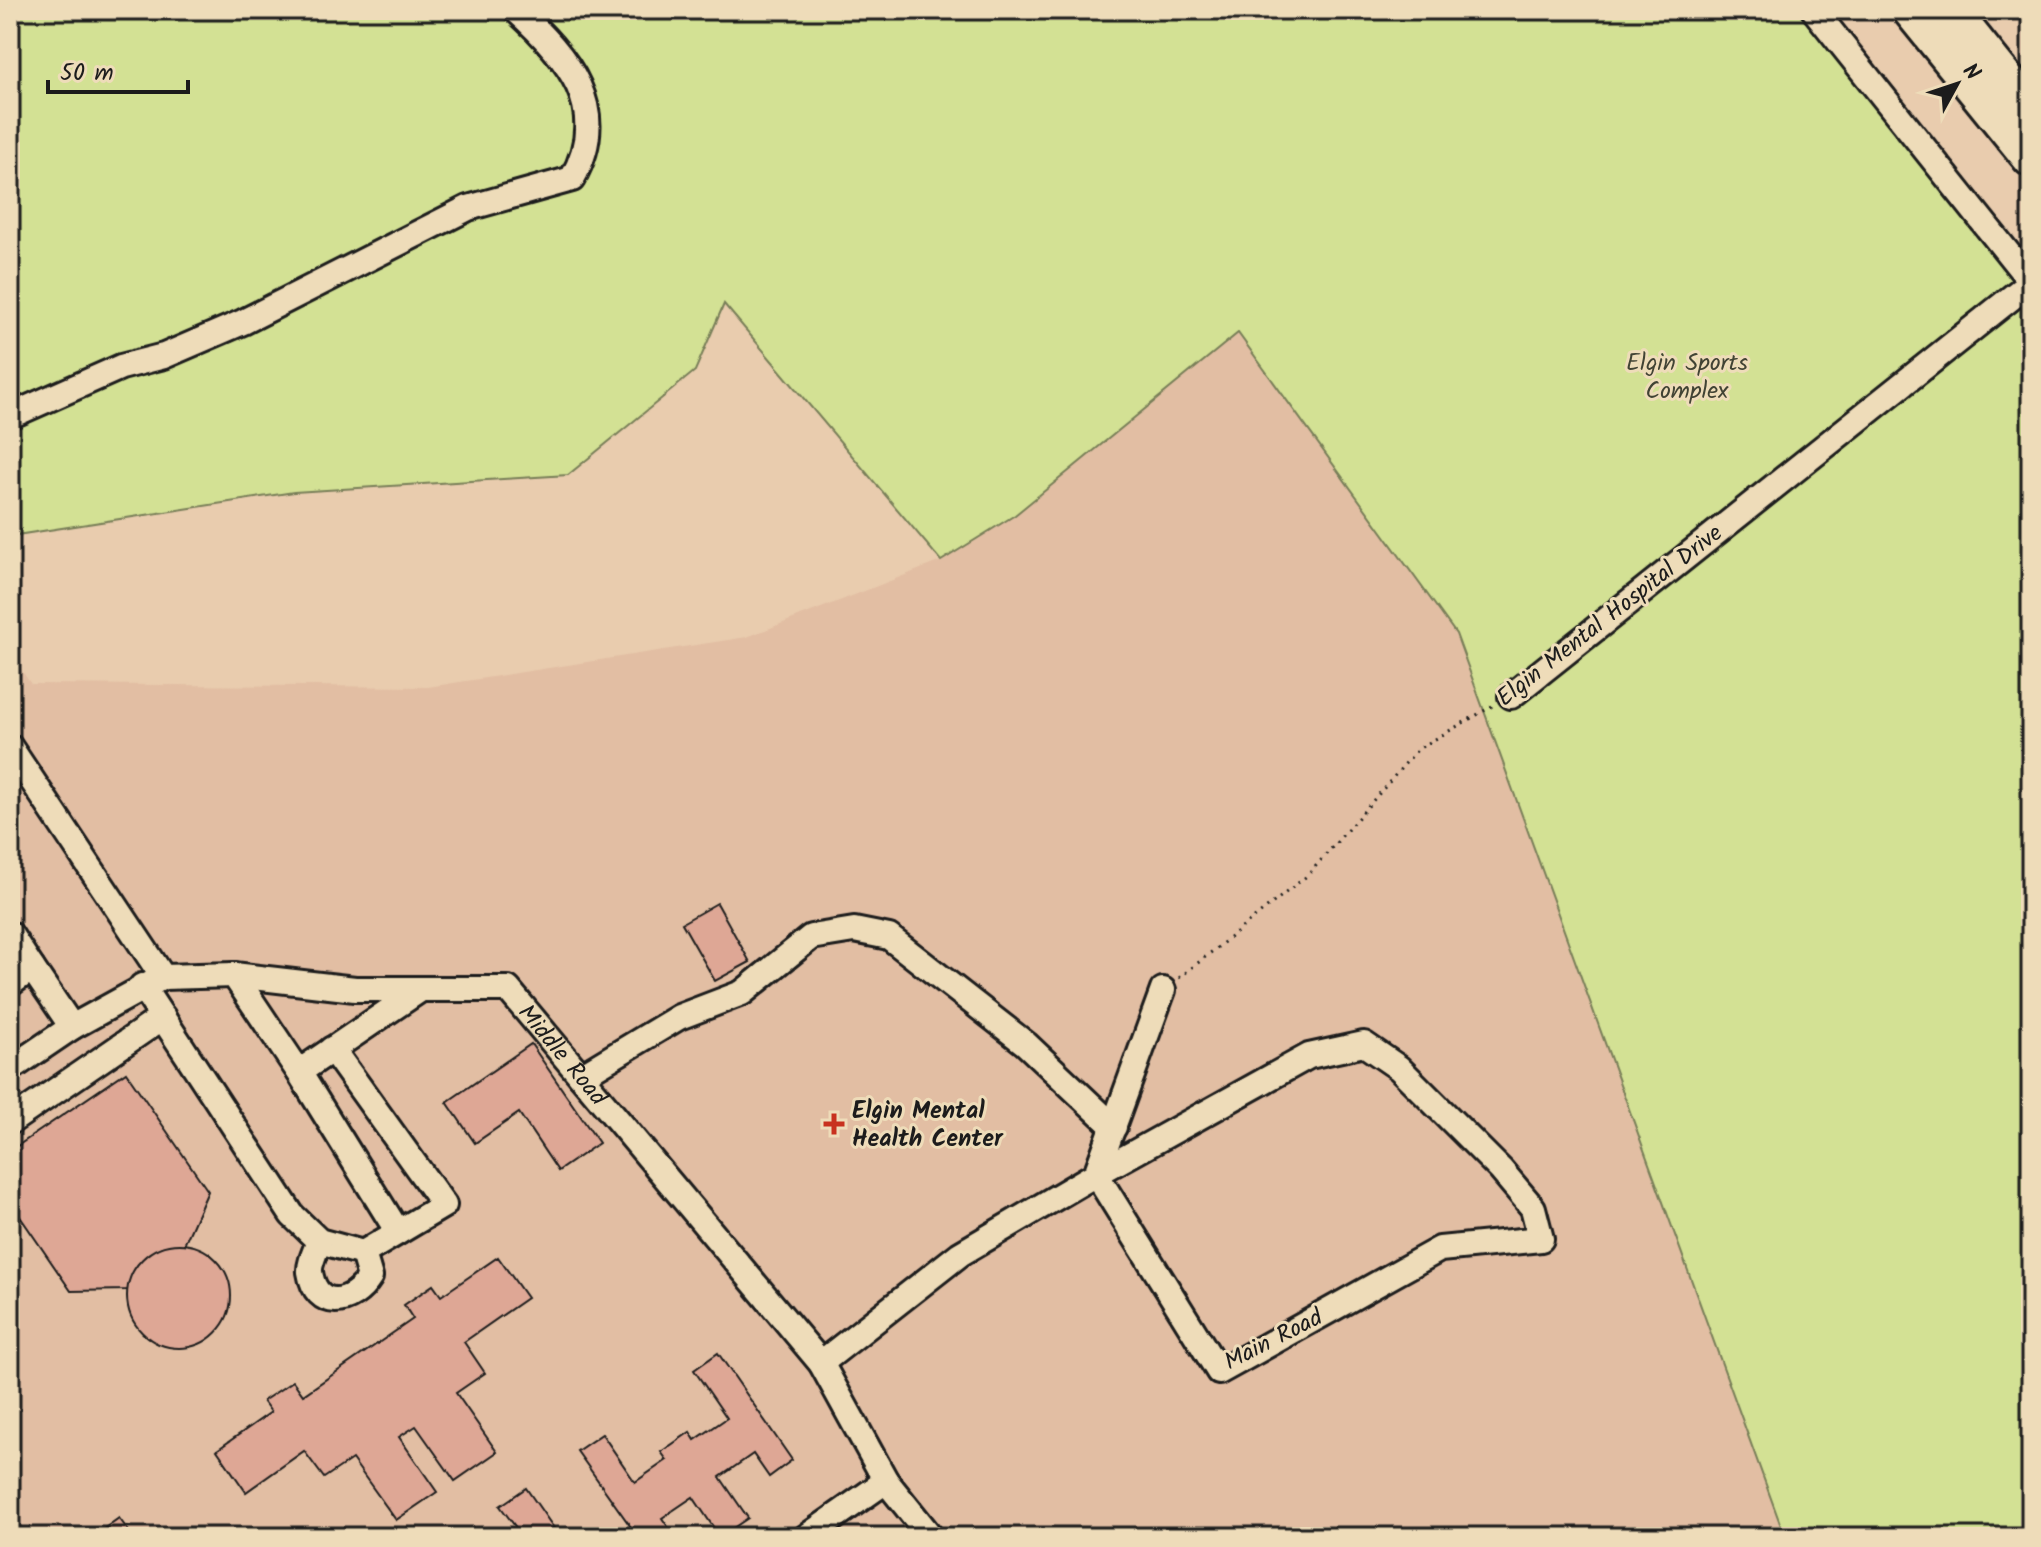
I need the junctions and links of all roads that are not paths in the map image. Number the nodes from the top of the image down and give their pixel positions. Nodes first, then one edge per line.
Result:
1 (516, 10) edge
2 (1814, 10) edge
3 (1911, 10) edge
4 (1950, 10) edge
5 (2031, 111) edge
6 (2031, 158) edge
7 (2031, 282) edge
8 (10, 416) edge
9 (1511, 696) road end
10 (10, 747) edge
11 (10, 934) edge
12 (32, 968) junction
13 (234, 975) junction
14 (152, 981) junction
15 (10, 984) edge
16 (421, 989) junction
17 (1163, 990) road end
18 (163, 1017) junction
19 (72, 1027) junction
20 (332, 1049) junction
21 (10, 1069) edge
22 (299, 1072) junction
23 (581, 1076) junction
24 (10, 1122) edge
25 (1114, 1127) junction
26 (1096, 1174) junction
27 (398, 1232) junction
28 (319, 1241) junction
29 (363, 1253) junction
30 (821, 1363) junction
31 (886, 1481) junction
32 (806, 1537) edge
33 (931, 1537) edge

1 - 8 street
2 - 7 street
3 - 6 highway
4 - 5 highway
7 - 9 street, Elgin Mental Hospital Drive
10 - 14 street
11 - 12 street
12 - 15 street
12 - 19 street
13 - 14 street, Middle Road
13 - 16 street, Middle Road
13 - 22 street
14 - 18 street
14 - 19 street, Middle Road
16 - 20 street
16 - 23 street, Middle Road
17 - 25 street
18 - 24 street
18 - 28 street
19 - 21 street, Middle Road
20 - 22 street
20 - 27 street
22 - 27 street
23 - 25 street
23 - 30 street, Middle Road
25 - 26 street
26 - 26 street, Main Road
26 - 30 street
27 - 29 street
28 - 29 street
28 - 29 street
30 - 31 street, Middle Road
31 - 32 street
31 - 33 street, Middle Road

